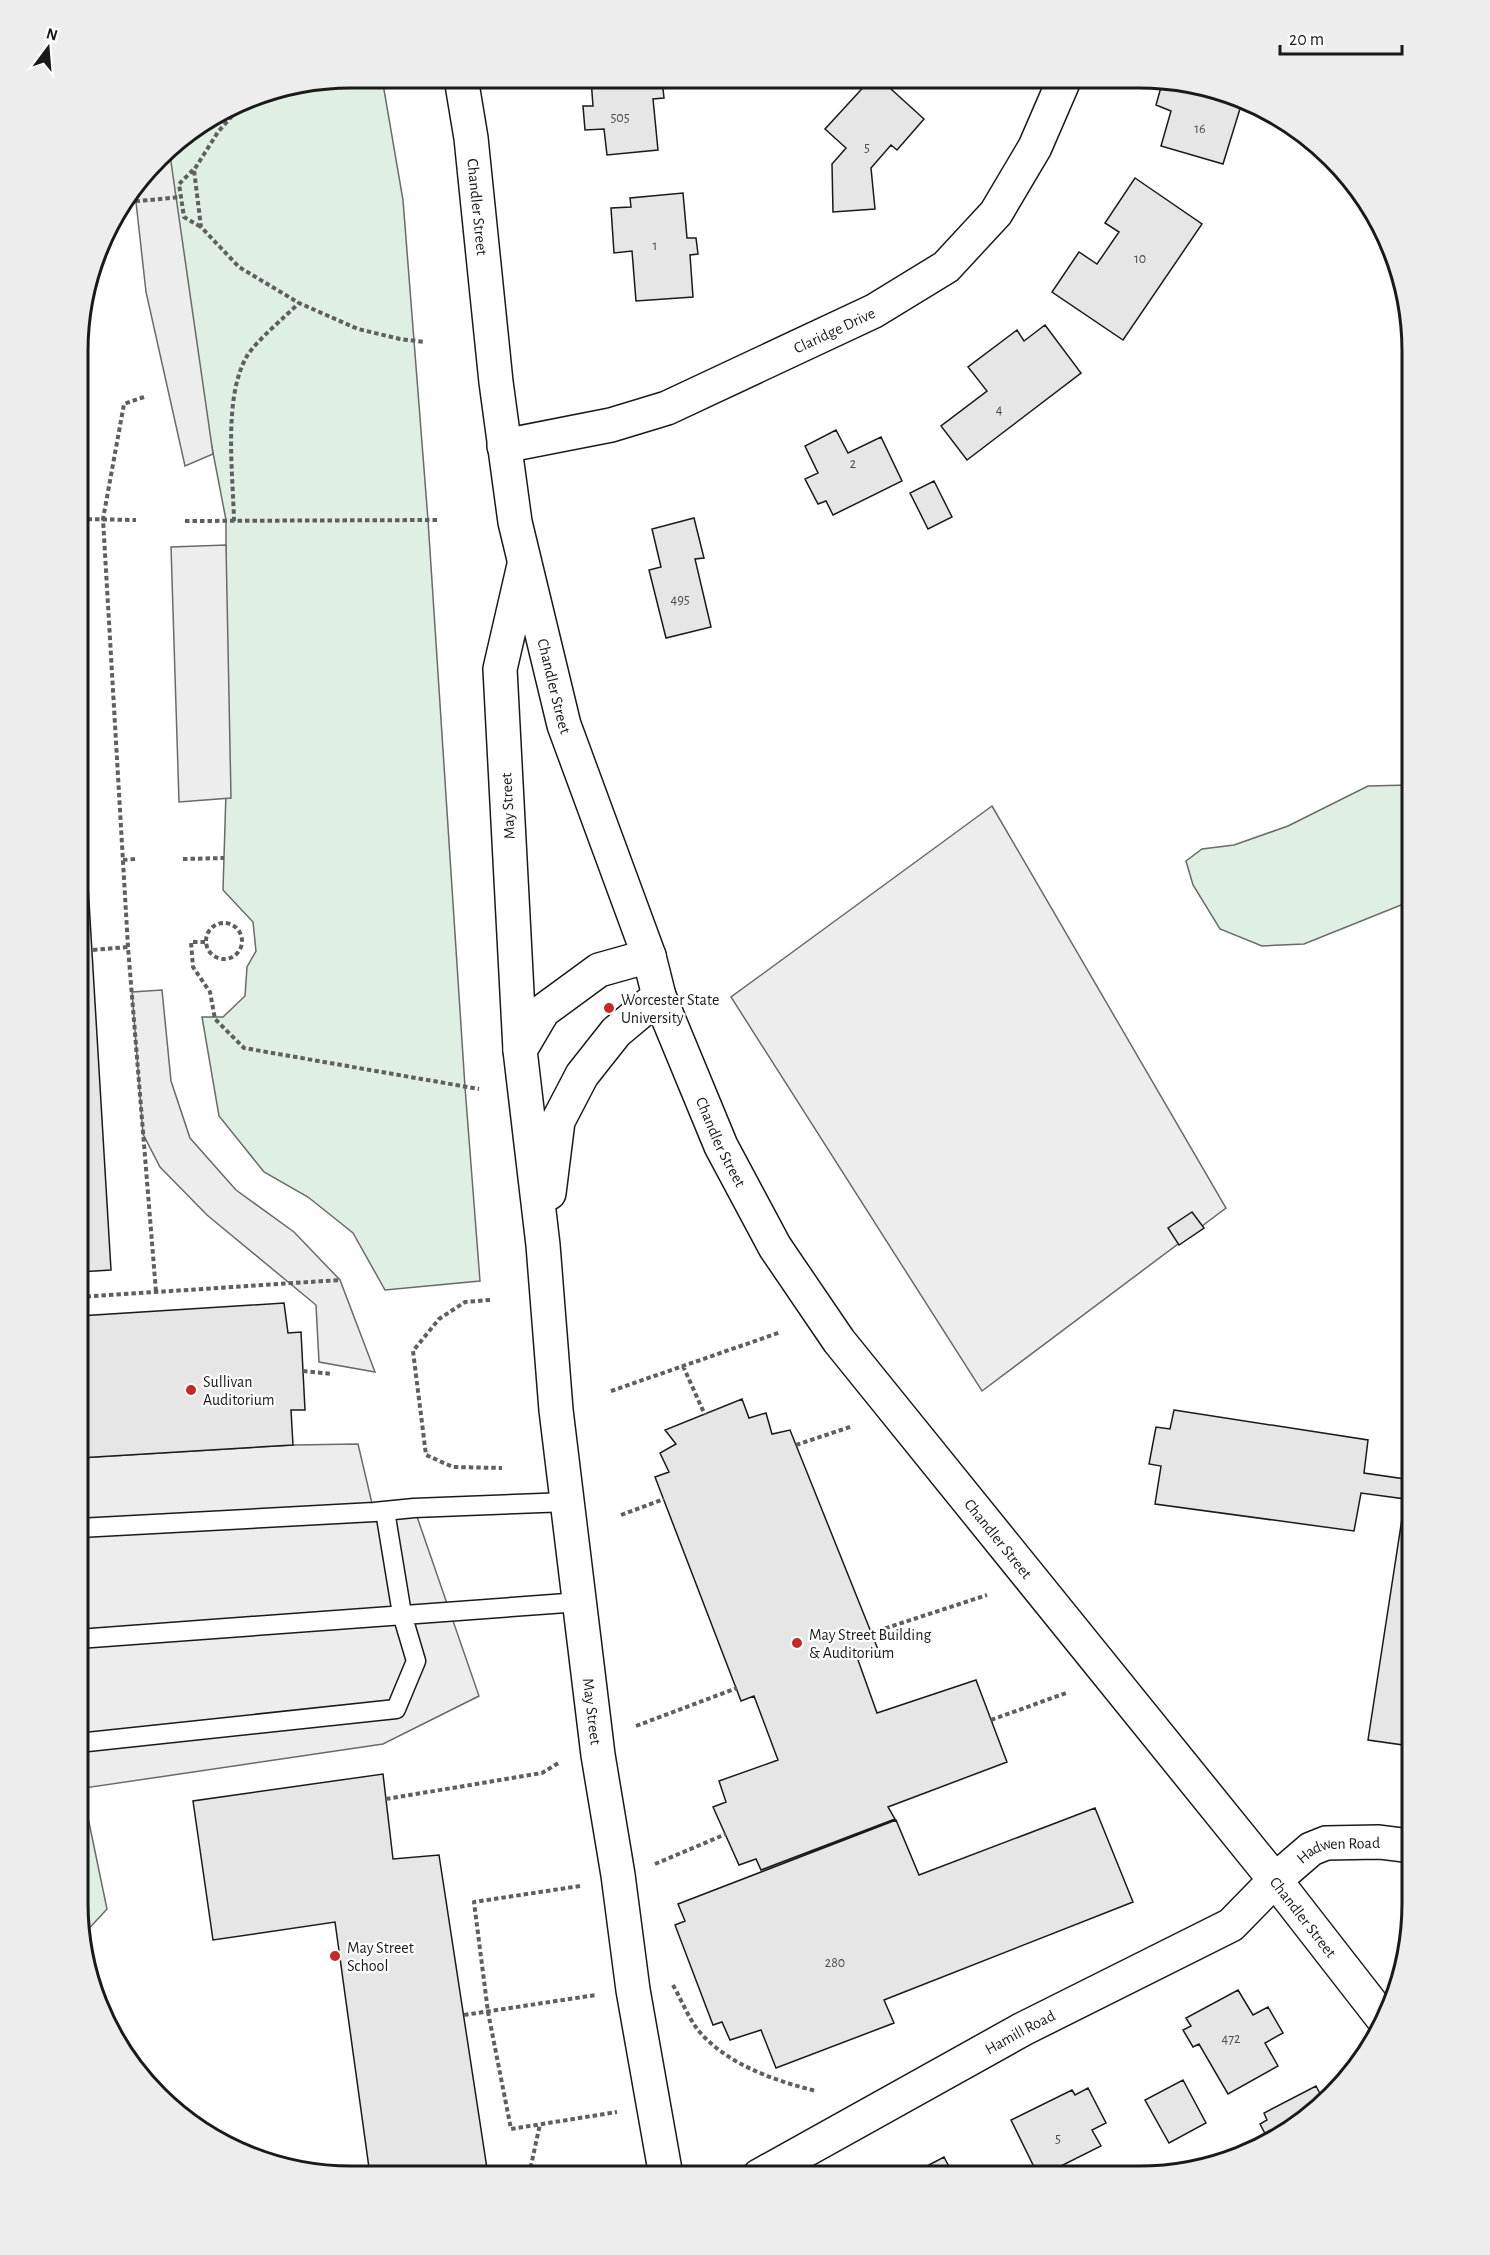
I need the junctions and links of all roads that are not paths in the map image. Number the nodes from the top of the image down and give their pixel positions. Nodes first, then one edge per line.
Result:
1 (464, 88) edge
2 (1061, 88) edge
3 (504, 446) junction
4 (524, 565) junction
5 (649, 956) junction
6 (658, 996) junction
7 (520, 1050) junction
8 (543, 1245) junction
9 (568, 1502) junction
10 (385, 1511) junction
11 (88, 1528) edge
12 (580, 1602) junction
13 (402, 1614) junction
14 (88, 1638) edge
15 (88, 1742) edge
16 (1402, 1845) edge
17 (1275, 1880) junction
18 (1378, 2012) edge
19 (664, 2166) edge
20 (777, 2166) edge

1 - 3 street, Chandler Street
2 - 3 street, Claridge Drive
3 - 4 street, Chandler Street
4 - 5 street, Chandler Street
4 - 7 street, May Street
5 - 6 street, Chandler Street
5 - 7 street
6 - 8 street, May Street
6 - 17 street, Chandler Street
7 - 8 street, May Street
8 - 9 street, May Street
9 - 10 lane
9 - 12 street, May Street
10 - 11 lane
10 - 13 lane
12 - 13 lane
12 - 19 street, May Street
13 - 14 lane
13 - 15 lane
16 - 17 street, Hadwen Road
17 - 18 street, Chandler Street
17 - 20 street, Hamill Road

